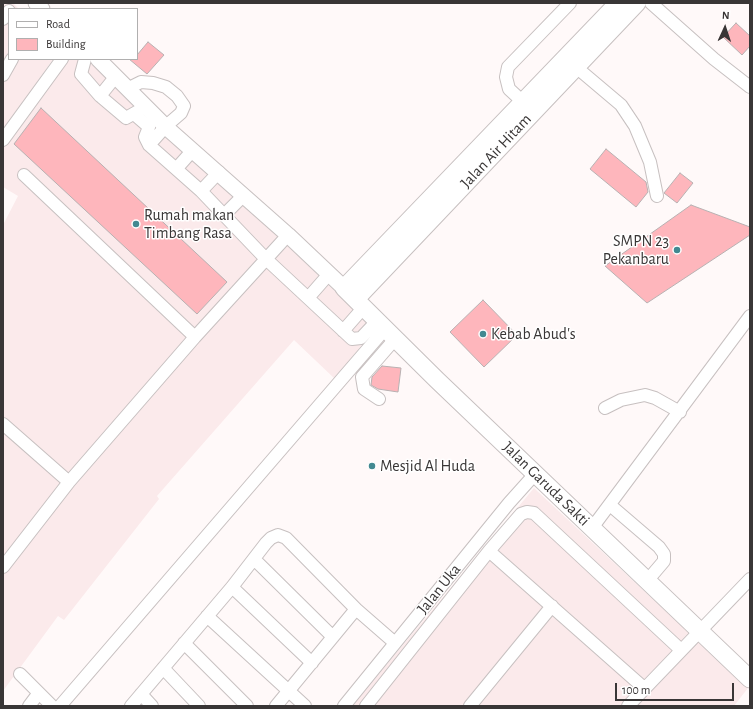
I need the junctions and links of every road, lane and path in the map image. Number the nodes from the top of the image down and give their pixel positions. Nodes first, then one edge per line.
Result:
1 (570, 3) edge
2 (618, 3) edge
3 (637, 3) edge
4 (651, 3) edge
5 (11, 60) edge
6 (61, 60) edge
7 (85, 60) edge
8 (99, 60) edge
9 (576, 67) junction
10 (3, 75) edge
11 (116, 76) junction
12 (750, 87) edge
13 (129, 88) junction
14 (100, 96) junction
15 (523, 102) junction
16 (140, 110) junction
17 (166, 126) junction
18 (3, 140) edge
19 (149, 145) junction
20 (193, 150) junction
21 (177, 168) junction
22 (218, 172) junction
23 (24, 175) dead end
24 (201, 191) junction
25 (244, 195) junction
26 (657, 196) dead end
27 (225, 214) junction
28 (288, 235) junction
29 (266, 258) junction
30 (329, 274) junction
31 (308, 298) junction
32 (355, 298) junction
33 (750, 316) edge
34 (386, 330) junction
35 (343, 331) junction
36 (195, 338) junction
37 (379, 399) dead end
38 (605, 408) dead end
39 (680, 412) junction
40 (3, 424) edge
41 (535, 474) junction
42 (69, 482) junction
43 (610, 505) junction
44 (592, 528) junction
45 (489, 551) junction
46 (254, 559) junction
47 (3, 567) edge
48 (750, 579) edge
49 (647, 581) junction
50 (232, 587) junction
51 (552, 606) junction
52 (356, 609) junction
53 (207, 616) junction
54 (700, 631) junction
55 (333, 637) junction
56 (184, 643) junction
57 (395, 643) junction
58 (681, 650) junction
59 (312, 663) junction
60 (163, 668) junction
61 (20, 674) dead end
62 (750, 679) edge
63 (644, 688) junction
64 (289, 691) junction
65 (38, 694) junction
66 (141, 694) junction
67 (29, 706) edge
68 (52, 706) edge
69 (60, 706) edge
70 (131, 706) edge
71 (152, 706) edge
72 (199, 706) edge
73 (247, 706) edge
74 (276, 706) edge
75 (305, 706) edge
76 (344, 706) edge
77 (366, 706) edge
78 (470, 706) edge
79 (628, 706) edge

1 - 15 street
2 - 15 highway, Jalan Air Hitam
3 - 9 highway, Jalan Air Hitam
4 - 12 street
5 - 10 street
6 - 18 street
7 - 14 street
8 - 11 main road
9 - 26 street
9 - 32 highway, Jalan Air Hitam
11 - 13 main road
11 - 14 street
13 - 16 main road
13 - 17 street
14 - 16 street
15 - 32 highway, Jalan Air Hitam
16 - 17 main road
16 - 19 street
17 - 19 street
17 - 20 main road
19 - 21 street
20 - 21 street
20 - 22 main road
21 - 24 street
22 - 24 street
22 - 25 main road
23 - 36 street
24 - 27 street
25 - 27 street
25 - 28 main road
27 - 29 street
28 - 29 street
28 - 30 main road
29 - 31 street
29 - 36 street
30 - 31 street
30 - 32 main road
31 - 35 street
32 - 34 highway, Jalan Garuda Sakti
32 - 35 street
33 - 39 street
34 - 35 street
34 - 37 street
34 - 41 highway, Jalan Garuda Sakti
34 - 69 street
36 - 42 street
38 - 39 street
39 - 43 street
40 - 42 street
41 - 44 highway, Jalan Garuda Sakti
41 - 57 street, Jalan Uka
42 - 47 street
43 - 44 street
43 - 49 street
44 - 49 highway, Jalan Garuda Sakti
45 - 51 street
45 - 58 street
45 - 77 street
46 - 50 street
46 - 52 street
46 - 55 street
48 - 54 street
49 - 54 highway, Jalan Garuda Sakti
50 - 53 street
50 - 59 street
51 - 63 street
51 - 78 street
52 - 55 street
52 - 57 street
53 - 56 street
53 - 64 street
54 - 58 street
54 - 62 highway, Jalan Garuda Sakti
55 - 59 street
56 - 60 street
56 - 73 street
57 - 76 street, Jalan Uka
58 - 63 street
59 - 64 street
60 - 66 street
60 - 72 street
61 - 65 street
63 - 79 street
64 - 74 street
64 - 75 street
65 - 67 street
65 - 68 street
66 - 70 street
66 - 71 street

